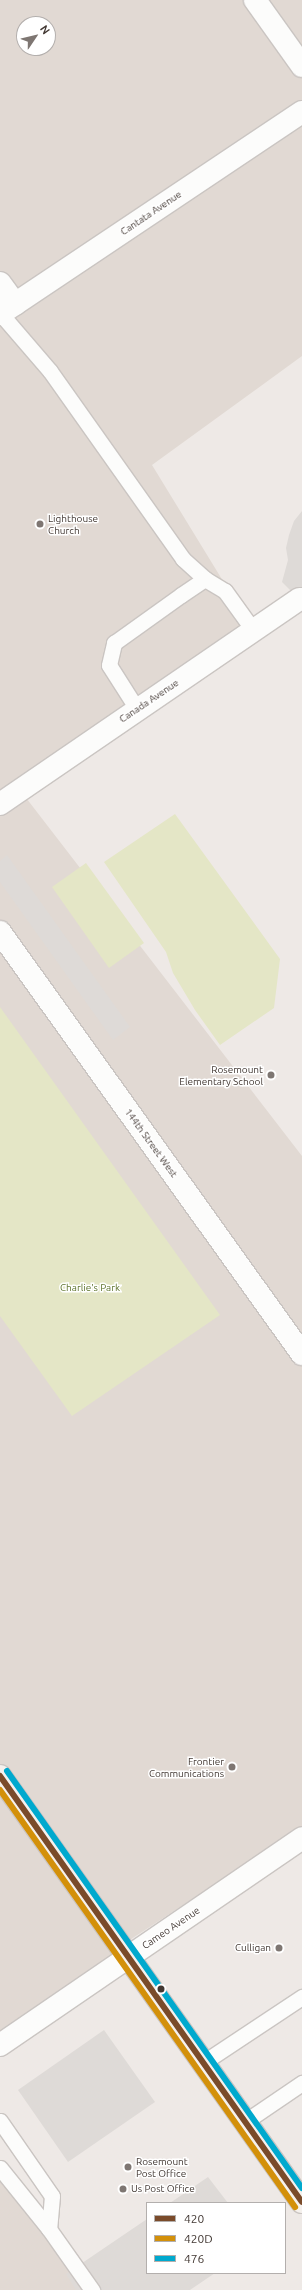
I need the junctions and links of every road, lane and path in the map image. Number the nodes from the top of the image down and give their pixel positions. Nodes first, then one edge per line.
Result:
1 (255, 0) edge
2 (302, 66) edge
3 (302, 112) edge
4 (0, 283) edge
5 (5, 311) edge
6 (205, 579) junction
7 (300, 598) edge
8 (253, 630) junction
9 (137, 709) junction
10 (0, 804) edge
11 (0, 932) edge
12 (302, 1354) edge
13 (0, 1776) edge
14 (302, 1838) edge
15 (129, 1956) junction
16 (302, 1997) edge
17 (0, 2045) edge
18 (204, 2062) junction
19 (302, 2083) edge
20 (0, 2121) edge
21 (246, 2121) junction
22 (0, 2168) edge
23 (302, 2202) edge
24 (49, 2229) junction
25 (92, 2290) edge

1 - 2 street
3 - 5 street, Cantata Avenue
4 - 5 street
5 - 6 lane
6 - 8 lane
6 - 9 lane
7 - 8 street, Canada Avenue
8 - 9 street, Canada Avenue
9 - 10 street, Canada Avenue
11 - 12 street, 144th Street West
13 - 15 street
14 - 15 street, Cameo Avenue
15 - 17 street, Cameo Avenue
15 - 18 street
16 - 18 lane
18 - 21 street
19 - 21 lane
20 - 24 lane
21 - 23 street
22 - 24 lane
24 - 25 lane

